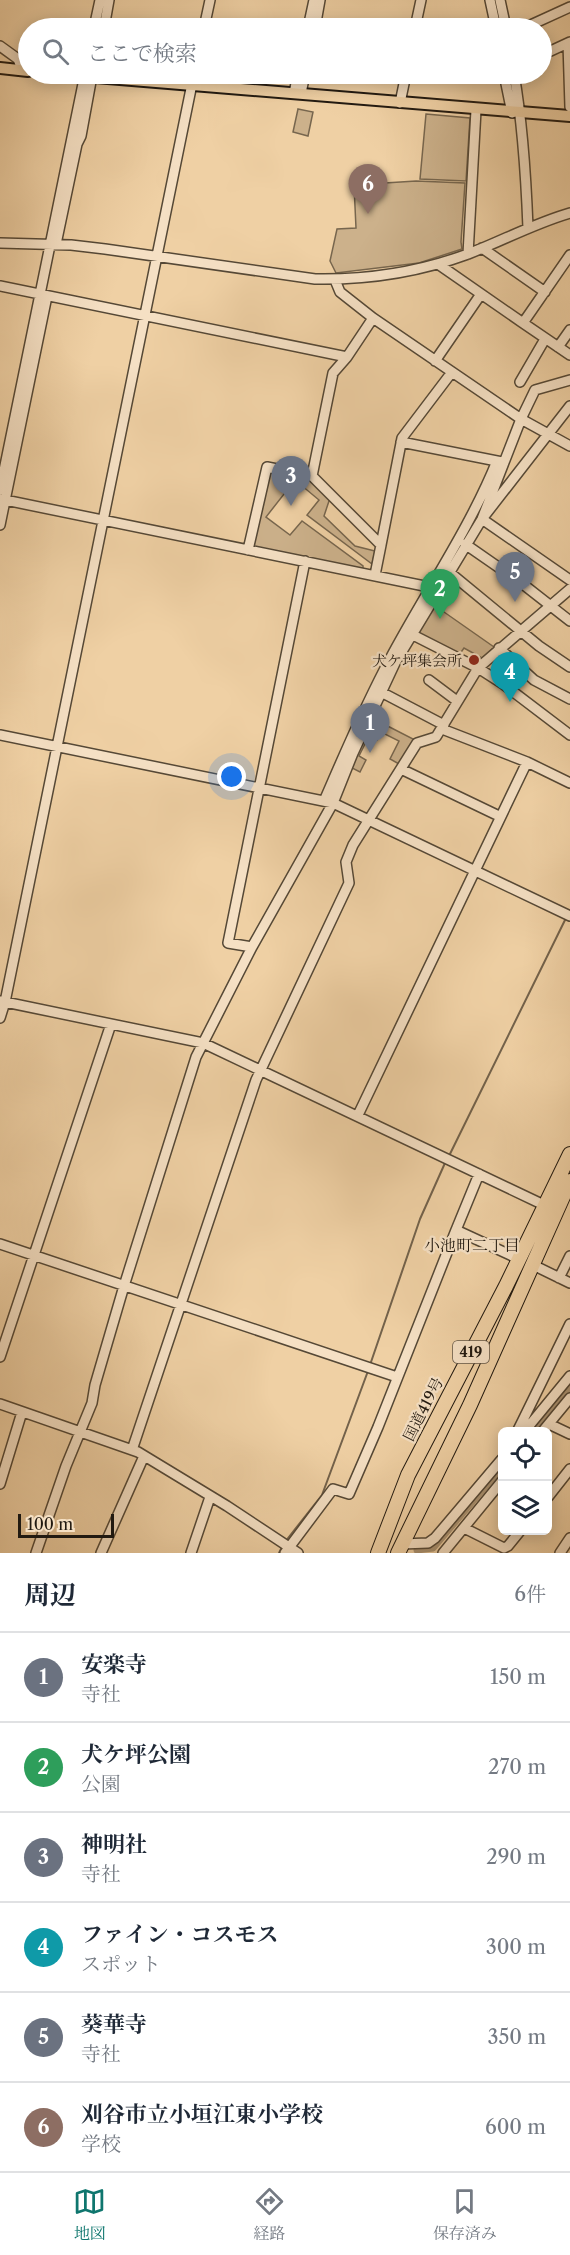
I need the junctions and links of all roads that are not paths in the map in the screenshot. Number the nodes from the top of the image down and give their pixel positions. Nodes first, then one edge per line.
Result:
1 (100, 0) edge
2 (109, 0) edge
3 (210, 0) edge
4 (314, 0) edge
5 (321, 0) edge
6 (421, 0) edge
7 (490, 0) edge
8 (511, 0) edge
9 (501, 2) edge
10 (570, 7) edge
11 (96, 18) edge
12 (106, 18) edge
13 (206, 18) edge
14 (310, 18) edge
15 (317, 18) edge
16 (417, 18) edge
17 (494, 18) edge
18 (504, 18) edge
19 (546, 18) edge
20 (569, 42) edge
21 (0, 46) edge
22 (552, 50) edge
23 (18, 59) edge
24 (0, 68) edge
25 (18, 69) edge
26 (89, 84) edge
27 (192, 84) edge
28 (230, 84) edge
29 (298, 84) edge
30 (301, 84) edge
31 (404, 84) edge
32 (507, 84) edge
33 (515, 84) edge
34 (298, 93) junction
35 (400, 103) junction
36 (570, 107) edge
37 (476, 110) junction
38 (516, 113) junction
39 (570, 116) edge
40 (570, 213) edge
41 (528, 228) junction
42 (0, 243) edge
43 (53, 245) junction
44 (482, 248) junction
45 (468, 254) junction
46 (570, 255) edge
47 (157, 257) junction
48 (438, 264) junction
49 (335, 280) junction
50 (0, 286) edge
51 (545, 292) junction
52 (481, 294) junction
53 (44, 295) junction
54 (145, 316) junction
55 (373, 318) junction
56 (523, 323) junction
57 (570, 330) edge
58 (545, 339) junction
59 (558, 346) junction
60 (570, 355) edge
61 (347, 357) junction
62 (435, 361) junction
63 (452, 372) junction
64 (570, 380) edge
65 (520, 382) dead end
66 (570, 406) edge
67 (521, 419) junction
68 (549, 435) junction
69 (401, 442) junction
70 (570, 446) edge
71 (500, 461) junction
72 (312, 476) junction
73 (0, 490) edge
74 (3, 500) edge
75 (482, 519) junction
76 (104, 521) junction
77 (0, 525) edge
78 (465, 544) junction
79 (381, 545) junction
80 (248, 550) junction
81 (305, 561) junction
82 (449, 572) junction
83 (375, 575) junction
84 (570, 580) edge
85 (435, 588) junction
86 (570, 589) edge
87 (551, 605) junction
88 (570, 621) edge
89 (520, 630) junction
90 (413, 634) junction
91 (500, 648) junction
92 (570, 667) edge
93 (478, 668) junction
94 (429, 680) dead end
95 (381, 692) junction
96 (570, 699) edge
97 (456, 701) junction
98 (443, 727) junction
99 (0, 735) edge
100 (570, 735) edge
101 (58, 747) junction
102 (527, 762) junction
103 (401, 769) junction
104 (570, 783) edge
105 (259, 787) junction
106 (329, 802) junction
107 (499, 816) junction
108 (368, 820) junction
109 (474, 870) junction
110 (570, 904) edge
111 (567, 915) edge
112 (252, 947) junction
113 (3, 1001) edge
114 (0, 1018) edge
115 (111, 1024) junction
116 (202, 1043) junction
117 (260, 1070) junction
118 (358, 1115) junction
119 (570, 1154) edge
120 (479, 1174) junction
121 (570, 1181) edge
122 (546, 1206) junction
123 (456, 1230) junction
124 (0, 1244) edge
125 (34, 1256) junction
126 (570, 1256) edge
127 (525, 1261) junction
128 (559, 1278) junction
129 (570, 1283) edge
130 (124, 1286) junction
131 (181, 1305) junction
132 (570, 1324) edge
133 (0, 1357) edge
134 (570, 1376) edge
135 (397, 1377) junction
136 (570, 1398) edge
137 (0, 1404) edge
138 (22, 1412) junction
139 (525, 1425) edge
140 (547, 1427) edge
141 (552, 1430) edge
142 (81, 1432) junction
143 (570, 1434) edge
144 (132, 1450) junction
145 (144, 1456) junction
146 (498, 1464) edge
147 (570, 1469) edge
148 (501, 1481) edge
149 (0, 1485) edge
150 (552, 1492) edge
151 (210, 1497) junction
152 (464, 1528) junction
153 (517, 1535) edge
154 (570, 1538) edge
155 (285, 1546) edge
156 (400, 1548) edge
157 (36, 1553) edge
158 (101, 1553) edge
159 (191, 1553) edge
160 (298, 1553) edge
161 (378, 1553) edge
162 (443, 1553) edge
163 (560, 1553) edge

1 - 11 street
2 - 12 street
3 - 13 street
4 - 14 street
5 - 15 street
6 - 16 street
7 - 17 street
8 - 9 street
9 - 18 street
10 - 19 street
20 - 22 street
20 - 36 street
21 - 23 street
24 - 25 main road
26 - 43 street
27 - 47 street
28 - 34 main road
29 - 34 street
30 - 34 street
31 - 35 street
32 - 38 street
33 - 38 street
34 - 35 main road
35 - 37 main road
37 - 38 main road
37 - 45 street
38 - 39 main road
38 - 41 street
40 - 41 street
41 - 44 street
42 - 43 street
43 - 47 street
43 - 53 street
44 - 45 street
44 - 51 street
45 - 48 street
46 - 51 street
47 - 49 street
47 - 54 street
48 - 49 street
48 - 52 street
49 - 55 street
50 - 53 street
51 - 56 street
52 - 56 street
52 - 62 street
53 - 54 street
53 - 73 street
53 - 74 street
54 - 61 street
54 - 76 street
55 - 61 street
55 - 62 street
56 - 58 street
57 - 59 street
58 - 59 street
58 - 65 street
59 - 60 street
61 - 72 street
62 - 63 street
63 - 67 street
63 - 69 street
64 - 67 street
66 - 68 street
67 - 68 street
67 - 71 street
68 - 70 street
68 - 75 street
69 - 71 street
69 - 79 street
71 - 75 street
71 - 85 street
72 - 79 street
72 - 80 street
74 - 76 street
74 - 77 street
75 - 78 street
75 - 84 street
76 - 80 street
76 - 101 street
78 - 82 street
78 - 87 street
79 - 83 street
80 - 81 street
81 - 83 street
81 - 105 street
82 - 85 street
82 - 89 street
83 - 85 street
85 - 90 street
85 - 106 street
86 - 87 street
87 - 88 street
87 - 89 street
89 - 91 street
89 - 92 street
90 - 93 street
90 - 95 street
91 - 93 street
91 - 96 street
93 - 97 street
93 - 100 street
94 - 97 street
95 - 98 street
95 - 106 street
97 - 98 street
98 - 102 street
98 - 103 street
99 - 101 street
101 - 105 street
101 - 113 street
102 - 104 street
102 - 107 street
103 - 107 street
103 - 108 street
105 - 106 street
105 - 112 street
106 - 108 street
106 - 112 street
107 - 109 street
108 - 109 street
108 - 117 street
109 - 111 street
109 - 118 street
110 - 111 street
112 - 116 street
113 - 114 street
113 - 115 street
115 - 116 street
115 - 125 street
116 - 117 street
116 - 130 street
117 - 118 street
117 - 131 street
118 - 120 street
119 - 122 highway, 国道419号 / 419
120 - 122 street
120 - 123 street
121 - 127 highway, 国道419号 / 419
122 - 127 highway, 国道419号 / 419
123 - 127 street
123 - 135 street
124 - 125 street
125 - 130 street
125 - 133 street
126 - 128 street
127 - 128 street
127 - 156 highway, 国道419号 / 419
127 - 161 highway, 国道419号 / 419
128 - 129 street
130 - 131 street
130 - 142 street
131 - 135 street
131 - 144 street
132 - 139 street
134 - 139 street
135 - 155 street
136 - 140 street
137 - 138 street
138 - 142 street
138 - 149 street
141 - 143 street
142 - 144 street
142 - 157 street
144 - 145 street
145 - 151 street
145 - 158 street
146 - 156 street
147 - 150 street
148 - 152 street
151 - 155 street
151 - 159 street
152 - 153 street
152 - 162 street
154 - 163 street
155 - 160 street

